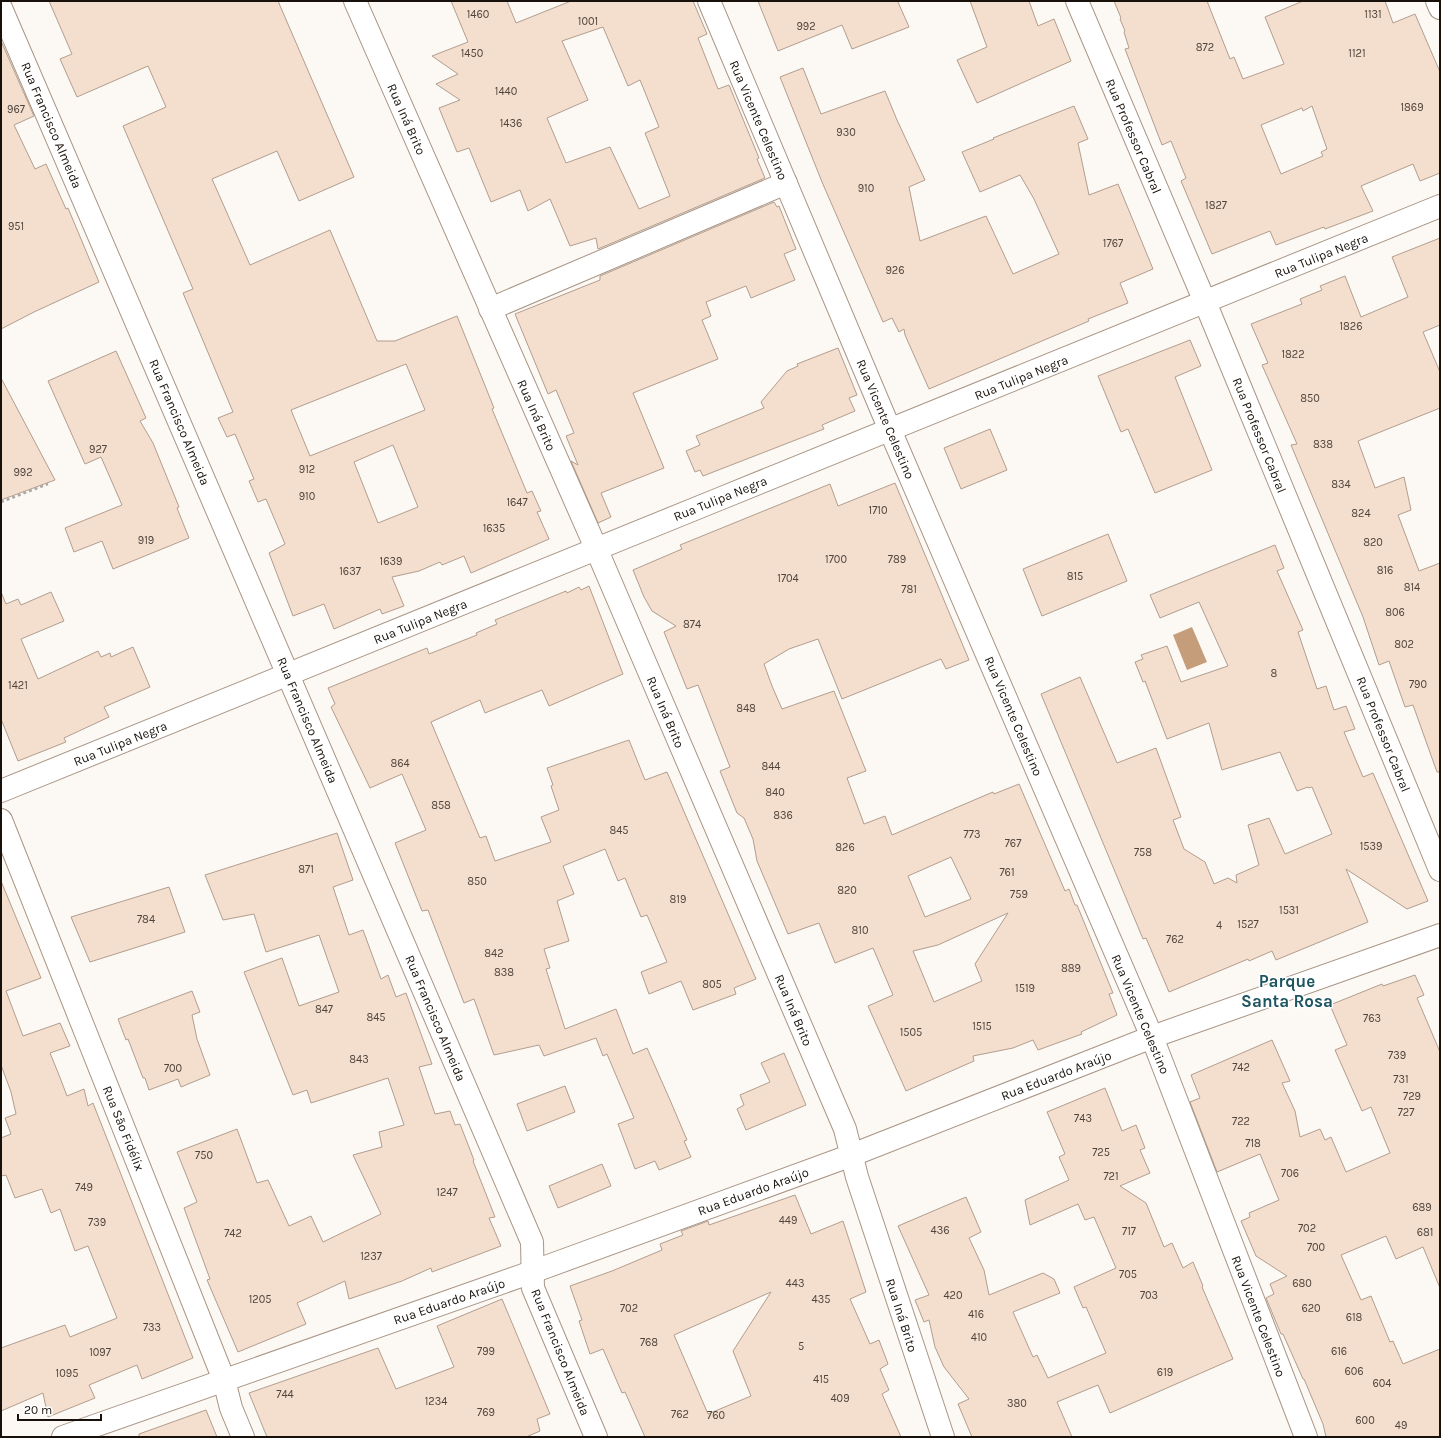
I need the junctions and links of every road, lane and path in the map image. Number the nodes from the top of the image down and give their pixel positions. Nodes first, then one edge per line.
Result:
1 (355, 1) edge
2 (709, 1) edge
3 (1077, 1) edge
4 (1437, 1) edge
5 (1, 8) edge
6 (1440, 8) edge
7 (786, 183) junction
8 (1440, 206) edge
9 (1204, 302) junction
10 (490, 309) junction
11 (890, 430) junction
12 (48, 484) dead end
13 (1, 502) edge
14 (596, 548) junction
15 (289, 675) junction
16 (1, 791) edge
17 (1, 820) edge
18 (1440, 870) edge
19 (1440, 935) edge
20 (1152, 1037) junction
21 (852, 1155) junction
22 (532, 1272) junction
23 (224, 1380) junction
24 (63, 1437) edge
25 (243, 1437) edge
26 (596, 1437) edge
27 (943, 1437) edge
28 (1306, 1437) edge

1 - 10 street, Rua Iná Brito
2 - 7 street, Rua Vicente Celestino
3 - 9 street, Rua Professor Cabral
4 - 6 street
5 - 15 street, Rua Francisco Almeida
7 - 10 street
7 - 11 street, Rua Vicente Celestino
8 - 9 street, Rua Tulipa Negra
9 - 11 street, Rua Tulipa Negra
9 - 18 street, Rua Professor Cabral
10 - 14 street, Rua Iná Brito
11 - 14 street, Rua Tulipa Negra
11 - 20 street, Rua Vicente Celestino
12 - 13 path
14 - 15 street, Rua Tulipa Negra
14 - 21 street, Rua Iná Brito
15 - 16 street, Rua Tulipa Negra
15 - 22 street, Rua Francisco Almeida
17 - 23 street, Rua São Fidélix
19 - 20 street, Rua Eduardo Araújo
20 - 21 street, Rua Eduardo Araújo
20 - 28 street, Rua Vicente Celestino
21 - 22 street, Rua Eduardo Araújo
21 - 27 street, Rua Iná Brito
22 - 23 street, Rua Eduardo Araújo
22 - 26 street, Rua Francisco Almeida
23 - 24 street, Rua Eduardo Araújo
23 - 25 street, Rua São Fidélix

